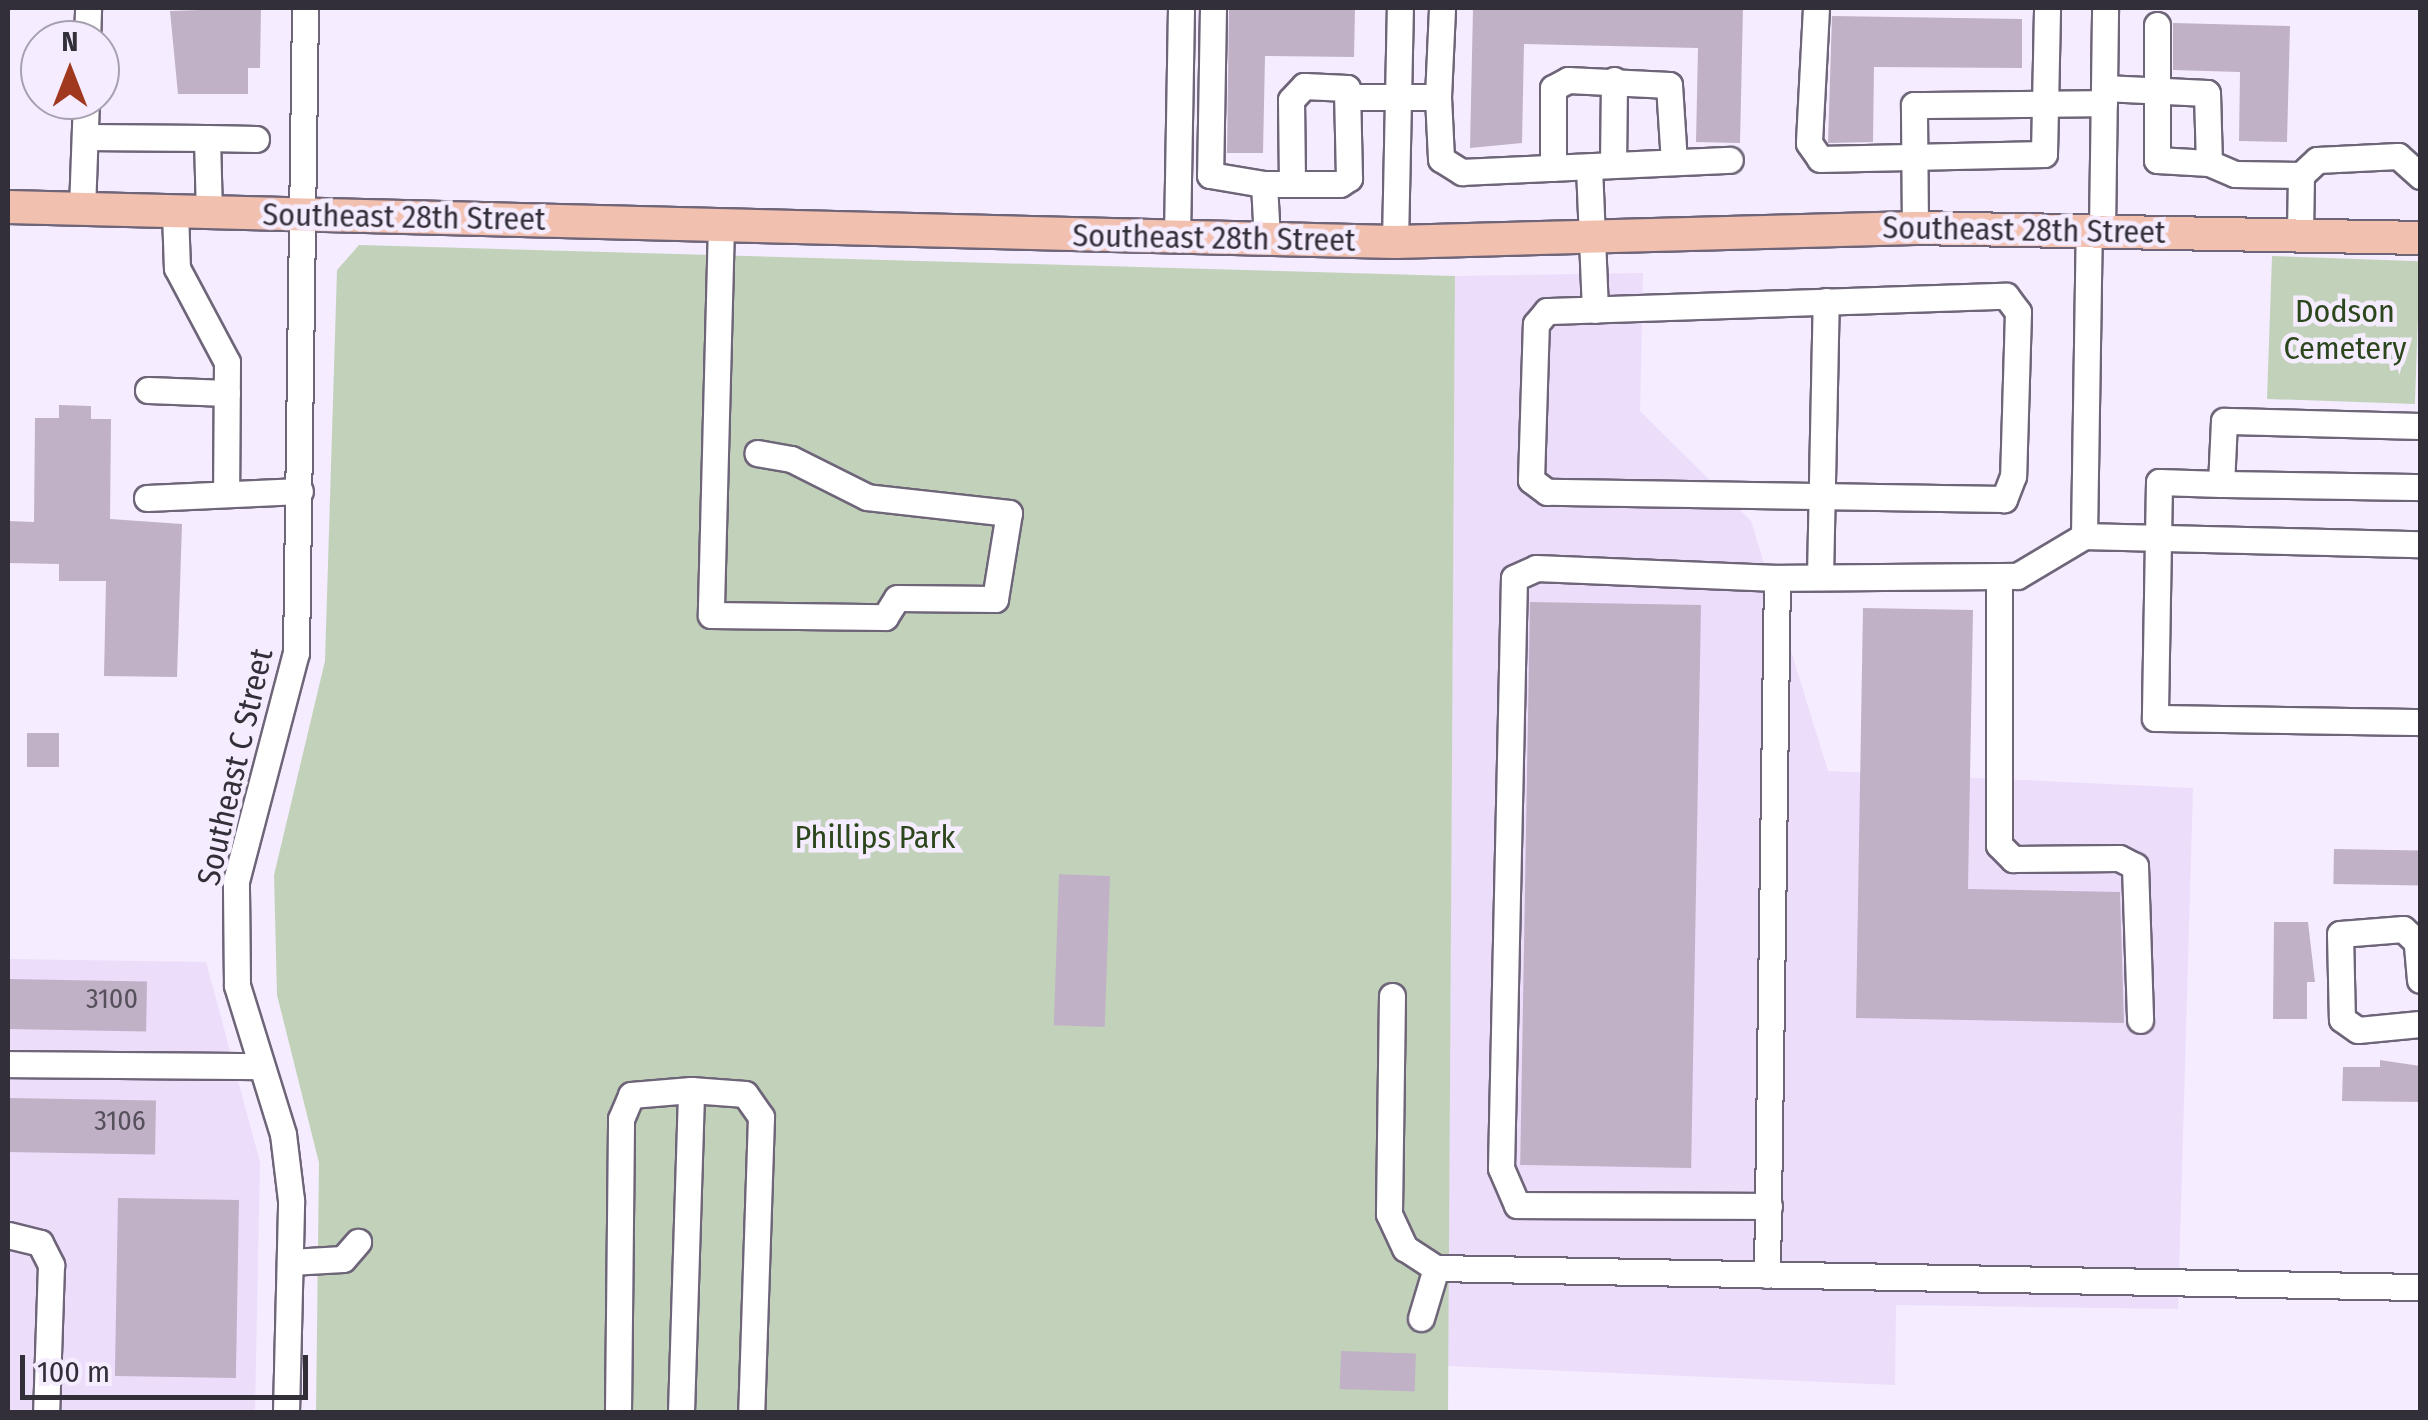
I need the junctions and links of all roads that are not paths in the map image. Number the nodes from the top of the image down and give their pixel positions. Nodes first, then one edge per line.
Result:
1 (306, 8) edge
2 (1181, 8) edge
3 (1213, 8) edge
4 (1400, 8) edge
5 (1442, 8) edge
6 (1816, 8) edge
7 (2047, 8) edge
8 (2105, 8) edge
9 (2157, 26) dead end
10 (1614, 80) junction
11 (2156, 89) junction
12 (1398, 96) junction
13 (2104, 96) junction
14 (1349, 98) junction
15 (1438, 98) junction
16 (2046, 103) junction
17 (85, 120) edge
18 (85, 137) junction
19 (207, 138) junction
20 (256, 140) dead end
21 (1912, 156) junction
22 (1730, 160) dead end
23 (1674, 162) junction
24 (2209, 163) junction
25 (1601, 166) junction
26 (1553, 168) junction
27 (2301, 176) junction
28 (2420, 176) edge
29 (1264, 184) junction
30 (1292, 184) junction
31 (8, 207) edge
32 (82, 209) junction
33 (175, 212) junction
34 (209, 213) junction
35 (308, 215) junction
36 (2420, 221) edge
37 (721, 224) junction
38 (1915, 228) junction
39 (2095, 230) junction
40 (2300, 235) junction
41 (1178, 237) junction
42 (2420, 238) edge
43 (1267, 239) junction
44 (1593, 240) junction
45 (1396, 242) junction
46 (1826, 301) junction
47 (1595, 310) junction
48 (148, 390) dead end
49 (228, 393) junction
50 (2420, 426) edge
51 (758, 453) dead end
52 (2222, 484) junction
53 (2420, 488) edge
54 (226, 492) junction
55 (300, 492) junction
56 (146, 498) dead end
57 (1822, 498) junction
58 (2084, 536) junction
59 (2158, 539) junction
60 (2420, 544) edge
61 (1999, 576) junction
62 (1777, 578) junction
63 (1820, 578) junction
64 (2420, 722) edge
65 (2420, 980) edge
66 (1392, 996) dead end
67 (2140, 1020) dead end
68 (2420, 1024) edge
69 (8, 1064) edge
70 (256, 1066) junction
71 (692, 1090) junction
72 (1769, 1206) junction
73 (8, 1235) edge
74 (358, 1242) dead end
75 (290, 1262) junction
76 (1436, 1268) junction
77 (1768, 1275) junction
78 (2420, 1287) edge
79 (1421, 1318) dead end
80 (46, 1412) edge
81 (286, 1412) edge
82 (618, 1412) edge
83 (681, 1412) edge
84 (751, 1412) edge

1 - 35 street, Southeast C Street
2 - 41 street
3 - 29 street
4 - 12 street
5 - 15 street
6 - 21 street
7 - 16 street
8 - 13 street
9 - 11 street
10 - 23 street
10 - 25 street
10 - 26 street
11 - 13 street
11 - 24 street
11 - 24 street
12 - 14 street
12 - 15 street
12 - 45 street
13 - 16 street
13 - 39 street
14 - 30 street
14 - 30 street
15 - 26 street
16 - 21 street
16 - 21 street
17 - 18 street
18 - 19 street
18 - 32 street
19 - 20 street
19 - 34 street
21 - 38 street
22 - 23 street
23 - 25 street
24 - 27 street
25 - 26 street
25 - 44 street
27 - 28 street
27 - 40 street
29 - 30 street
29 - 43 street
31 - 32 main road, Southeast 28th Street
32 - 33 main road, Southeast 28th Street
33 - 34 main road, Southeast 28th Street
33 - 49 street
34 - 35 main road, Southeast 28th Street
35 - 37 main road, Southeast 28th Street
35 - 55 street, Southeast C Street
36 - 42 street
37 - 41 main road, Southeast 28th Street
37 - 51 street
38 - 39 main road, Southeast 28th Street
38 - 44 main road, Southeast 28th Street
39 - 40 main road, Southeast 28th Street
39 - 58 street
40 - 42 main road, Southeast 28th Street
41 - 43 main road, Southeast 28th Street
43 - 45 main road, Southeast 28th Street
44 - 45 main road, Southeast 28th Street
44 - 47 street
46 - 47 street
46 - 57 street
46 - 57 street
47 - 57 street
48 - 49 street
49 - 54 street
50 - 52 street
52 - 53 street
52 - 59 street
54 - 55 street
54 - 56 street
55 - 70 street, Southeast C Street
57 - 63 street
58 - 59 street
58 - 61 street
59 - 60 street
59 - 64 street
61 - 63 street
61 - 67 street
62 - 63 street
62 - 72 street
62 - 72 street
65 - 68 street
66 - 76 street
69 - 70 street
70 - 75 street, Southeast C Street
71 - 82 street
71 - 83 street
71 - 84 street
72 - 77 street
73 - 80 street
74 - 75 street
75 - 81 street, Southeast C Street
76 - 77 street
76 - 79 street
77 - 78 street

